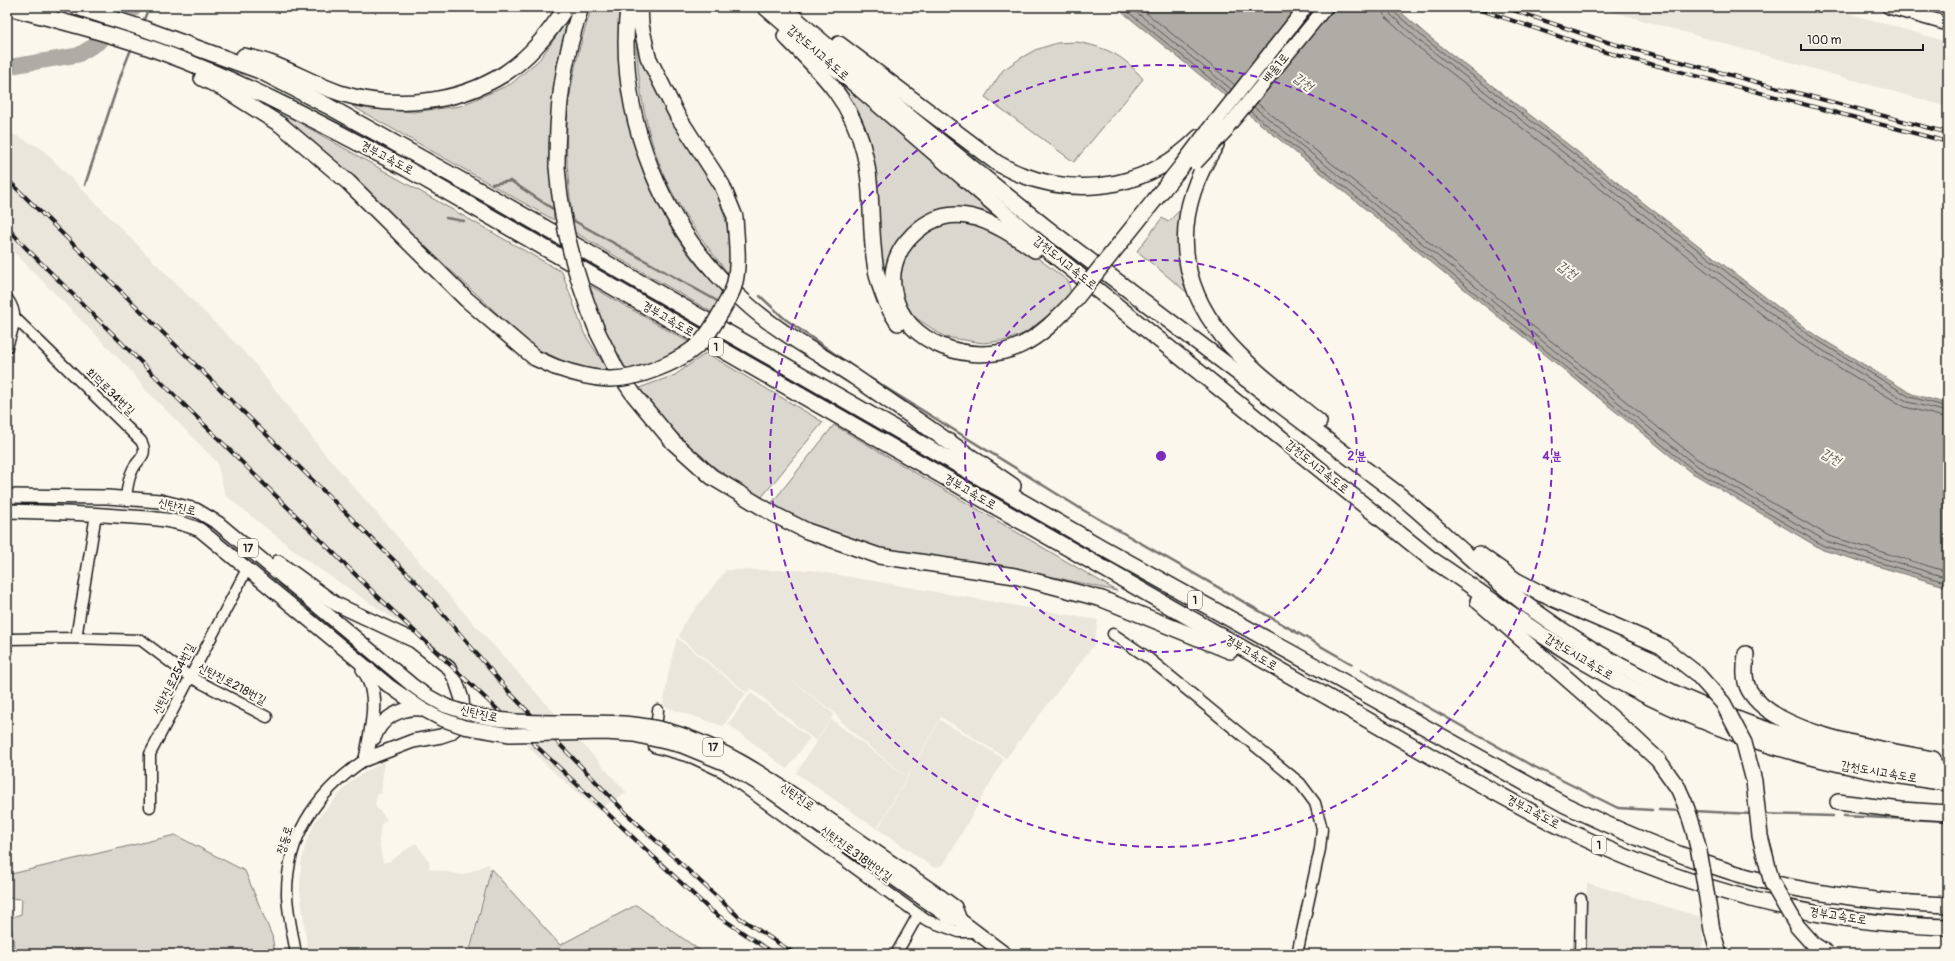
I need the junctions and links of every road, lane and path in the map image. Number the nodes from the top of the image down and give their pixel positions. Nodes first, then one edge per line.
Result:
1 (7, 7) edge
2 (77, 7) edge
3 (566, 7) edge
4 (582, 7) edge
5 (628, 7) edge
6 (640, 7) edge
7 (762, 7) edge
8 (765, 7) edge
9 (782, 7) edge
10 (788, 7) edge
11 (1306, 7) edge
12 (1326, 7) edge
13 (1889, 7) edge
14 (1948, 24) edge
15 (146, 29) junction
16 (140, 44) junction
17 (1221, 125) junction
18 (7, 298) edge
19 (1076, 303) junction
20 (7, 310) edge
21 (16, 318) junction
22 (1160, 338) junction
23 (7, 347) edge
24 (1398, 494) junction
25 (7, 496) edge
26 (126, 498) junction
27 (7, 511) edge
28 (96, 514) junction
29 (218, 523) junction
30 (1433, 523) junction
31 (1101, 547) junction
32 (1430, 559) junction
33 (247, 569) junction
34 (1113, 634) dead end
35 (76, 638) junction
36 (7, 639) edge
37 (1746, 654) dead end
38 (357, 661) junction
39 (1282, 671) junction
40 (190, 677) junction
41 (422, 709) junction
42 (658, 710) dead end
43 (267, 717) dead end
44 (366, 759) junction
45 (1948, 762) edge
46 (1948, 770) edge
47 (1948, 783) edge
48 (1838, 802) dead end
49 (150, 807) dead end
50 (1948, 813) edge
51 (1580, 899) dead end
52 (937, 901) junction
53 (1948, 905) edge
54 (922, 918) junction
55 (1948, 927) edge
56 (976, 932) junction
57 (296, 954) edge
58 (896, 954) edge
59 (1005, 954) edge
60 (1297, 954) edge
61 (1580, 954) edge
62 (1719, 954) edge
63 (1828, 954) edge

1 - 16 highway, 경부고속도로 / 1
2 - 15 highway, 경부고속도로 / 1
3 - 15 highway
4 - 39 highway, bridge
5 - 31 highway
6 - 16 highway, bridge
7 - 19 highway
8 - 22 highway, 갑천도시고속도로
9 - 24 highway, 갑천도시고속도로
10 - 17 highway, bridge
11 - 17 main road, 배울1로
12 - 17 main road, 배울1로
13 - 14 main road
15 - 31 highway, 경부고속도로 / 1
16 - 39 highway, 경부고속도로 / 1
17 - 19 highway, bridge
17 - 24 highway, bridge
18 - 21 street
19 - 22 highway
20 - 21 street, 회덕로34번길
21 - 23 street
21 - 26 street, 회덕로34번길
22 - 32 highway, 갑천도시고속도로
24 - 30 highway, 갑천도시고속도로
25 - 26 main road, 신탄진로 / 17
26 - 29 main road, 신탄진로 / 17
27 - 28 main road, 신탄진로 / 17
28 - 33 main road, 신탄진로 / 17
28 - 35 street
29 - 44 main road
29 - 52 main road, 신탄진로 / 17, bridge
30 - 46 highway, 갑천도시고속도로
30 - 63 highway, bridge
31 - 53 highway, 경부고속도로 / 1
32 - 47 highway, 갑천도시고속도로
32 - 62 highway, bridge
33 - 38 main road, 신탄진로 / 17
33 - 40 street, 신탄진로254번길
34 - 60 street
35 - 36 street, 신탄진로218번길
35 - 40 street, 신탄진로218번길
37 - 45 highway
38 - 41 main road, 신탄진로 / 17
38 - 44 main road
39 - 55 highway, 경부고속도로 / 1
40 - 43 street, 신탄진로218번길
40 - 49 street, 신탄진로254번길
41 - 44 main road
41 - 52 main road, 신탄진로 / 17, bridge
42 - 54 street, 신탄진로318번안길
44 - 57 street, 장동로
48 - 50 highway
51 - 61 street
52 - 56 main road, 신탄진로 / 17
54 - 56 street, 신탄진로318번안길
54 - 58 street
56 - 59 main road, 신탄진로 / 17

